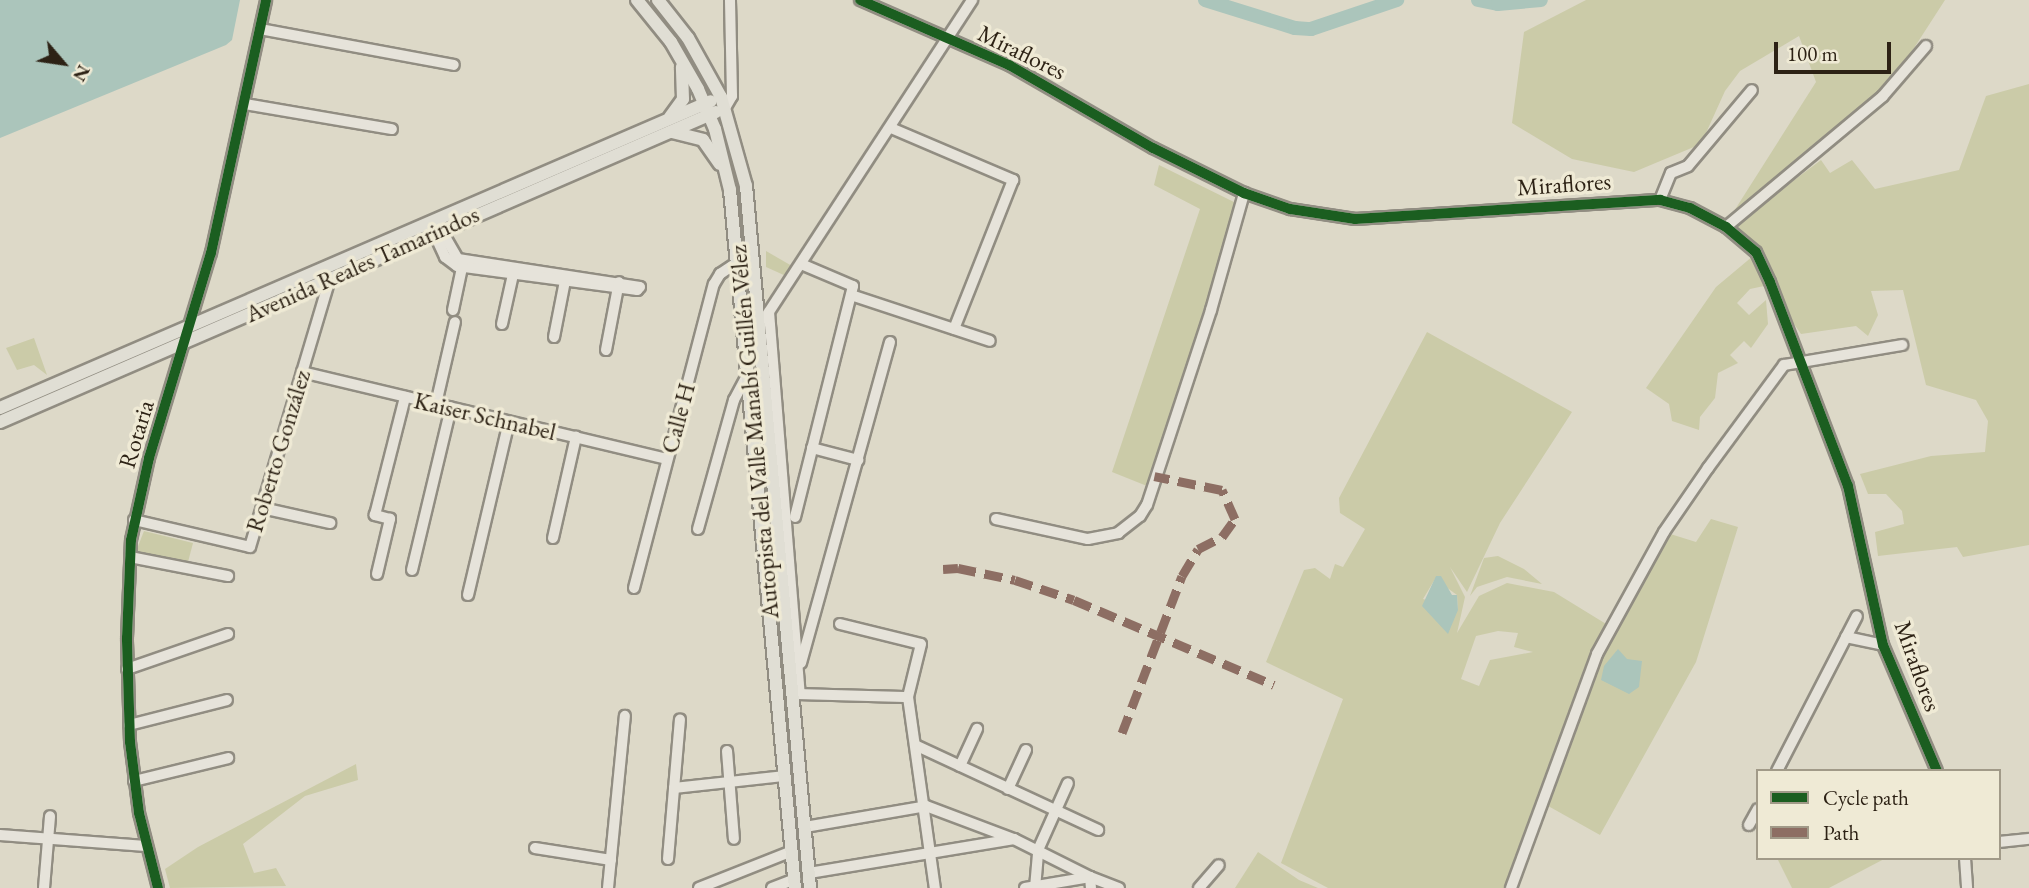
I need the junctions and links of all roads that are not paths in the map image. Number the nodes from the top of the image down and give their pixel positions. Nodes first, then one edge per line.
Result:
1 (266, 0) edge
2 (637, 0) edge
3 (658, 0) edge
4 (730, 0) edge
5 (860, 0) edge
6 (972, 0) edge
7 (260, 29) junction
8 (946, 39) junction
9 (1926, 46) dead end
10 (676, 50) junction
11 (454, 65) dead end
12 (1752, 90) dead end
13 (723, 102) junction
14 (245, 104) junction
15 (707, 109) junction
16 (664, 127) junction
17 (891, 128) junction
18 (392, 130) dead end
19 (730, 190) junction
20 (1244, 193) junction
21 (1660, 200) junction
22 (1726, 228) junction
23 (437, 230) junction
24 (739, 261) junction
25 (463, 263) junction
26 (801, 264) junction
27 (514, 270) junction
28 (566, 277) junction
29 (329, 282) junction
30 (852, 295) junction
31 (453, 310) dead end
32 (769, 312) junction
33 (455, 322) dead end
34 (192, 324) junction
35 (502, 324) dead end
36 (761, 324) junction
37 (954, 329) junction
38 (554, 337) dead end
39 (187, 341) junction
40 (990, 341) dead end
41 (890, 342) dead end
42 (1902, 345) dead end
43 (606, 350) dead end
44 (1798, 359) junction
45 (302, 372) junction
46 (750, 372) junction
47 (405, 397) junction
48 (752, 399) junction
49 (734, 400) junction
50 (436, 404) junction
51 (0, 408) edge
52 (451, 408) junction
53 (0, 422) edge
54 (509, 422) junction
55 (576, 437) junction
56 (811, 448) junction
57 (667, 459) junction
58 (858, 460) junction
59 (800, 494) junction
60 (781, 498) junction
61 (262, 508) junction
62 (795, 517) dead end
63 (996, 519) dead end
64 (134, 520) junction
65 (330, 523) dead end
66 (698, 529) dead end
67 (553, 538) dead end
68 (130, 557) junction
69 (412, 570) dead end
70 (377, 574) dead end
71 (228, 576) dead end
72 (634, 587) dead end
73 (468, 595) dead end
74 (1857, 616) dead end
75 (840, 624) dead end
76 (228, 634) dead end
77 (1846, 637) junction
78 (1883, 645) junction
79 (127, 669) junction
80 (799, 670) junction
81 (795, 691) junction
82 (908, 697) junction
83 (227, 700) dead end
84 (625, 716) dead end
85 (680, 720) dead end
86 (129, 725) junction
87 (977, 729) dead end
88 (915, 745) junction
89 (1026, 750) dead end
90 (727, 751) dead end
91 (228, 758) dead end
92 (960, 766) junction
93 (1778, 769) edge
94 (1936, 769) edge
95 (785, 776) junction
96 (134, 781) junction
97 (730, 782) junction
98 (1068, 783) dead end
99 (674, 788) junction
100 (1007, 789) junction
101 (926, 806) junction
102 (1056, 811) junction
103 (1756, 813) edge
104 (50, 817) dead end
105 (1749, 825) dead end
106 (805, 827) junction
107 (1098, 830) dead end
108 (0, 835) edge
109 (48, 838) junction
110 (734, 839) dead end
111 (1014, 839) junction
112 (2029, 839) edge
113 (2001, 842) edge
114 (146, 846) junction
115 (535, 848) dead end
116 (1038, 850) junction
117 (792, 851) junction
118 (932, 853) junction
119 (668, 859) dead end
120 (611, 860) junction
121 (1965, 860) edge
122 (1219, 865) dead end
123 (809, 873) junction
124 (1091, 883) edge
125 (795, 884) edge
126 (1032, 887) edge
127 (44, 888) edge
128 (159, 888) edge
129 (608, 888) edge
130 (699, 888) edge
131 (772, 888) edge
132 (810, 888) edge
133 (935, 888) edge
134 (1119, 888) edge
135 (1199, 888) edge
136 (1511, 888) edge
137 (1967, 888) edge

1 - 7 street, Rotaria
2 - 10 main road, Autopista del Valle Manabí Guillén Vélez
3 - 13 main road, Autopista del Valle Manabí Guillén Vélez
4 - 13 street
5 - 8 street, Miraflores
6 - 8 street
7 - 11 street
7 - 14 street, Rotaria
8 - 17 street
8 - 20 street, Miraflores
9 - 22 street
10 - 15 main road, Autopista del Valle Manabí Guillén Vélez
10 - 16 main road
12 - 21 street
13 - 15 main road, Avenida Reales Tamarindos
13 - 36 main road, Autopista del Valle Manabí Guillén Vélez
14 - 18 street
14 - 34 street, Rotaria
15 - 16 main road, Avenida Reales Tamarindos
15 - 19 main road, Autopista del Valle Manabí Guillén Vélez
16 - 19 main road
16 - 23 main road, Avenida Reales Tamarindos
16 - 34 main road, Avenida Reales Tamarindos
17 - 26 street
17 - 37 street
19 - 24 main road, Autopista del Valle Manabí Guillén Vélez
20 - 21 street, Miraflores
20 - 63 street
21 - 22 street, Miraflores
22 - 44 street, Miraflores
23 - 25 street
23 - 29 main road, Avenida Reales Tamarindos
24 - 46 main road, Autopista del Valle Manabí Guillén Vélez
24 - 57 street, Calle H
25 - 27 street
25 - 31 street
26 - 30 street
26 - 32 street
27 - 28 street
27 - 35 street
28 - 38 street
28 - 43 street
29 - 39 main road, Avenida Reales Tamarindos
29 - 45 street, Roberto González
30 - 37 street
30 - 56 street
32 - 36 street
32 - 60 street
33 - 50 street
34 - 39 street, Rotaria
34 - 51 main road, Avenida Reales Tamarindos
36 - 60 main road, Autopista del Valle Manabí Guillén Vélez
37 - 40 street
39 - 53 main road, Avenida Reales Tamarindos
39 - 64 street, Rotaria
41 - 58 street
42 - 44 street
44 - 78 street, Miraflores
44 - 136 street
45 - 47 street, Kaiser Schnabel
45 - 61 street, Roberto González
46 - 48 main road, Autopista del Valle Manabí Guillén Vélez
46 - 49 street
47 - 50 street, Kaiser Schnabel
47 - 70 street
48 - 49 street
48 - 95 main road, Autopista del Valle Manabí Guillén Vélez
49 - 66 street
50 - 52 street, Kaiser Schnabel
52 - 54 street, Kaiser Schnabel
52 - 69 street
54 - 55 street, Kaiser Schnabel
54 - 73 street
55 - 57 street, Kaiser Schnabel
55 - 67 street
56 - 58 street
56 - 59 street
57 - 72 street, Calle H
58 - 80 street
59 - 60 street
59 - 62 street
60 - 80 street
60 - 81 main road, Autopista del Valle Manabí Guillén Vélez
61 - 64 street, Roberto González
61 - 65 street
64 - 68 street, Rotaria
68 - 71 street
68 - 79 street, Rotaria
74 - 77 street
75 - 82 street
76 - 79 street
77 - 78 street
77 - 93 street
78 - 94 street, Miraflores
79 - 86 street, Rotaria
80 - 81 street
81 - 82 street
81 - 106 main road, Autopista del Valle Manabí Guillén Vélez
82 - 88 street
83 - 86 street
84 - 120 street
85 - 99 street
86 - 96 street, Rotaria
87 - 92 street
88 - 92 street
88 - 101 street
89 - 100 street
90 - 97 street
91 - 96 street
92 - 100 street
95 - 97 street
95 - 117 main road, Autopista del Valle Manabí Guillén Vélez
96 - 114 street, Rotaria
97 - 99 street
97 - 110 street
98 - 102 street
99 - 119 street
100 - 102 street
101 - 106 street
101 - 111 street
101 - 118 street
102 - 107 street
102 - 116 street
103 - 105 street
104 - 109 street
106 - 123 main road, Autopista del Valle Manabí Guillén Vélez
108 - 109 street
109 - 114 street
109 - 127 street
111 - 116 street
111 - 118 street
112 - 113 street
114 - 128 street, Rotaria
115 - 120 street
116 - 124 street
116 - 126 street
117 - 125 main road, Autopista del Valle Manabí Guillén Vélez
117 - 130 street
118 - 123 street
118 - 133 street
120 - 129 street
121 - 137 street
122 - 135 street
123 - 132 main road, Autopista del Valle Manabí Guillén Vélez
124 - 126 street
124 - 134 street
125 - 131 street

